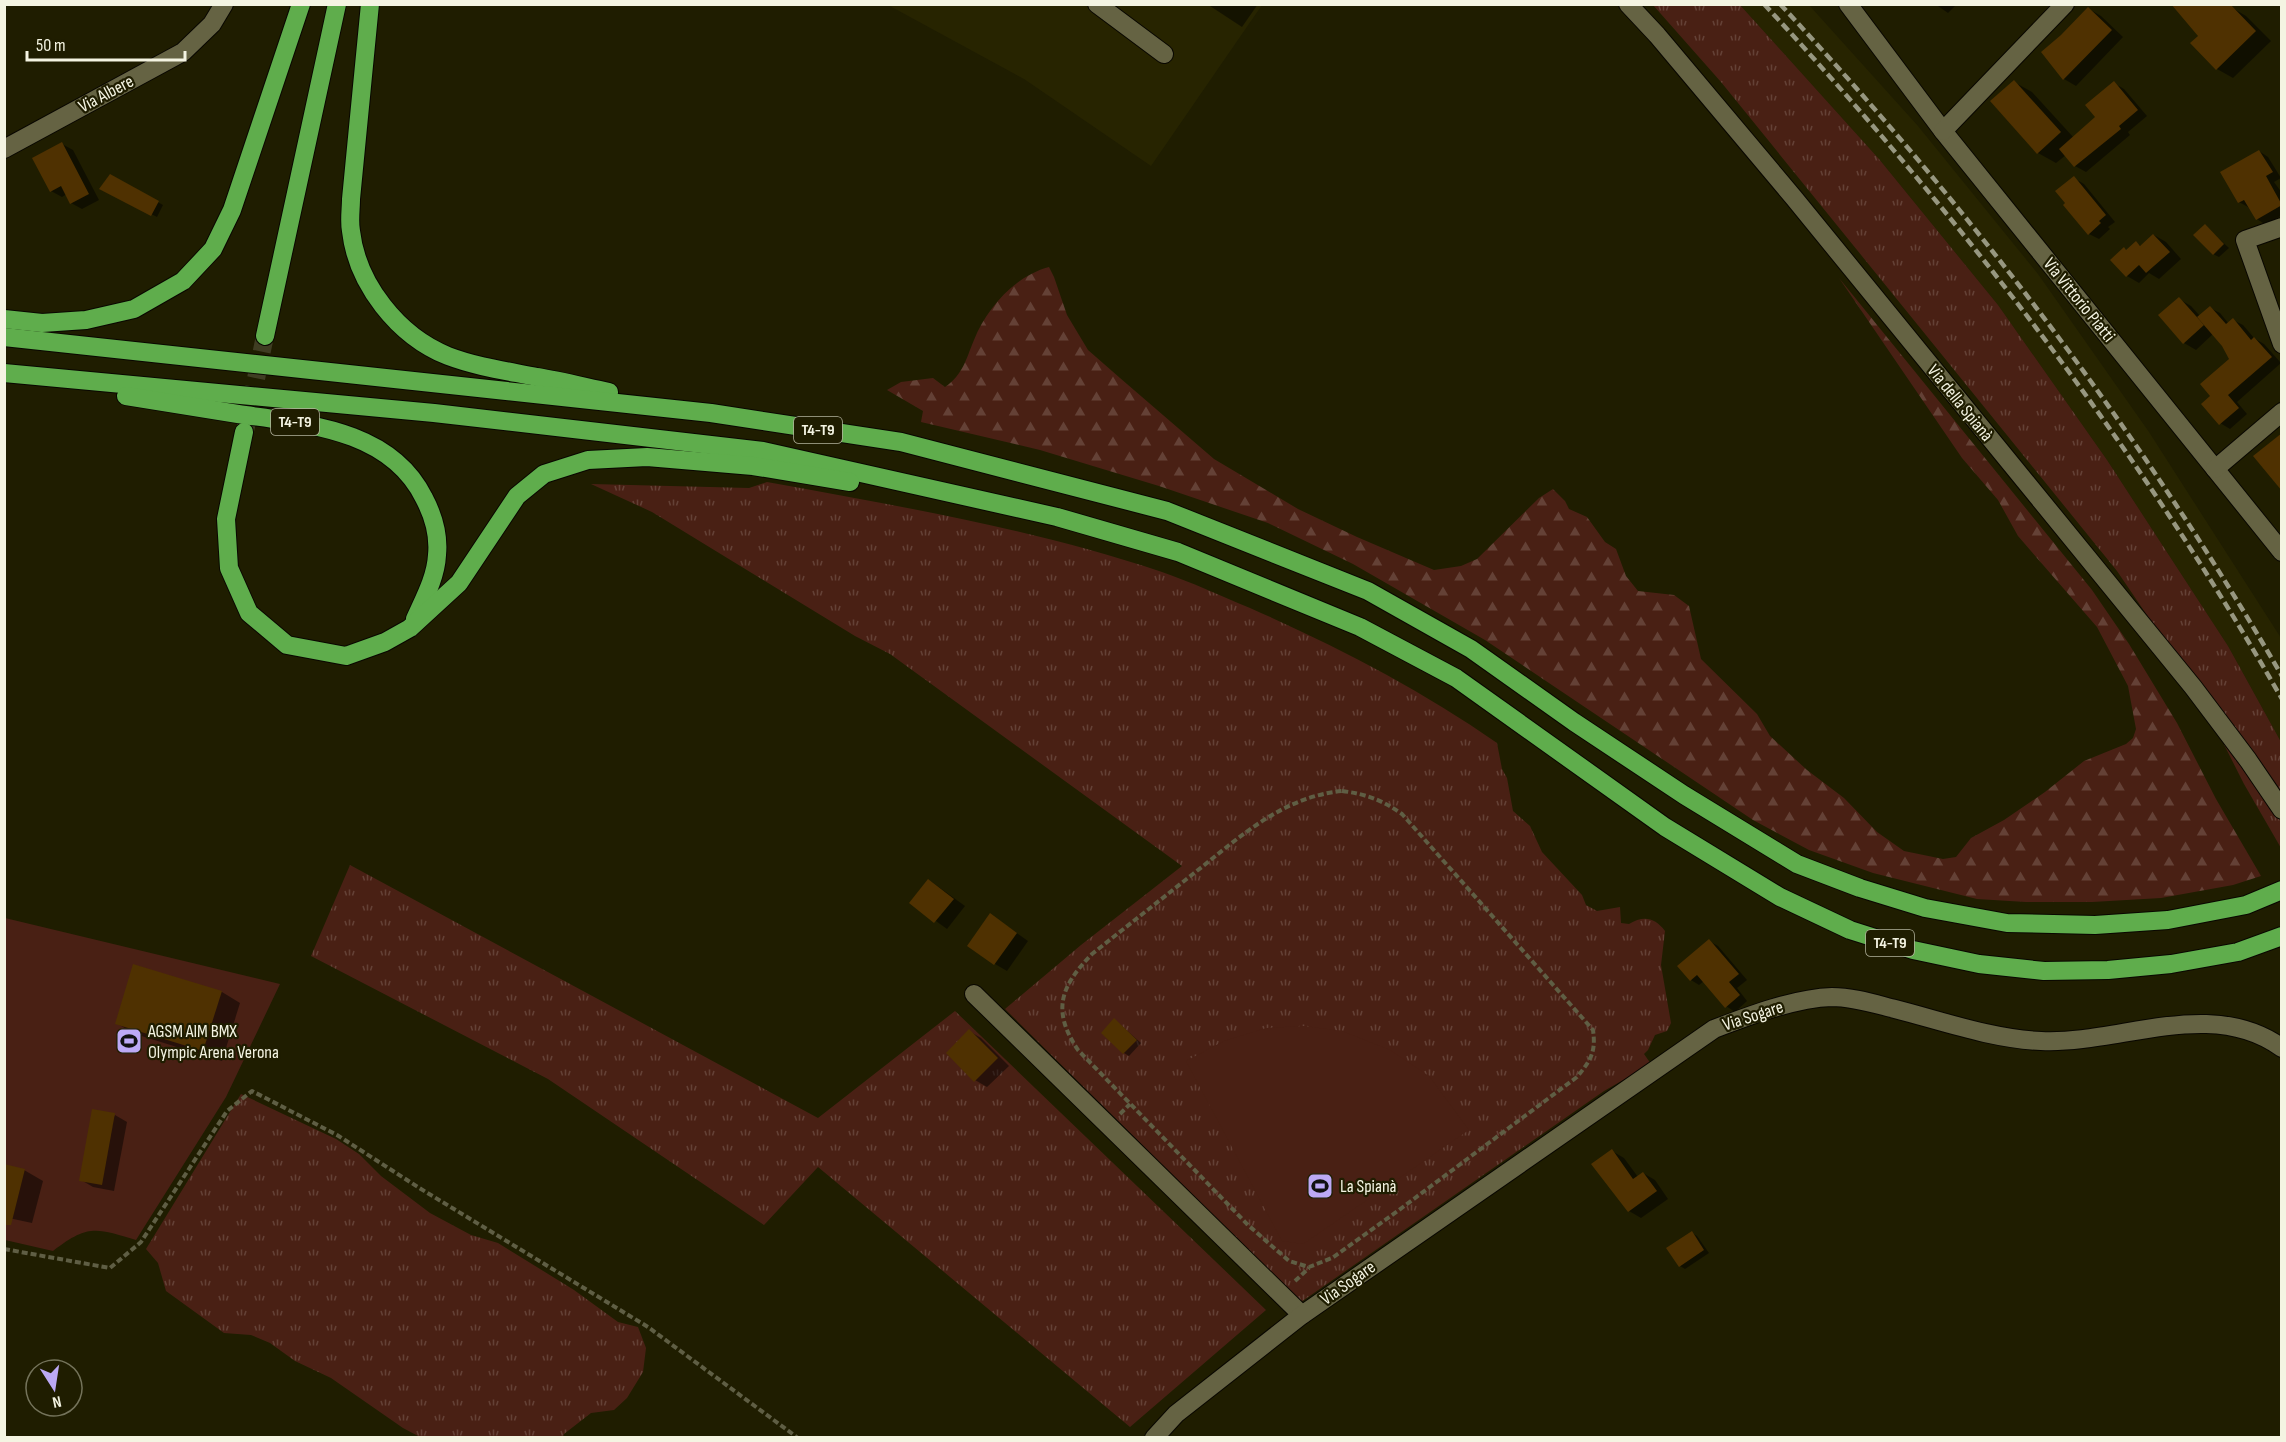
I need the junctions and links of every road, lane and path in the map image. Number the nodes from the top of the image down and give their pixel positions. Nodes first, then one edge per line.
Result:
1 (224, 4) edge
2 (301, 4) edge
3 (337, 4) edge
4 (370, 4) edge
5 (1097, 4) edge
6 (1628, 4) edge
7 (1848, 4) edge
8 (2065, 4) edge
9 (1164, 54) dead end
10 (1943, 131) junction
11 (4, 149) edge
12 (2282, 227) edge
13 (4, 319) edge
14 (265, 336) tunnel mouth
15 (4, 337) edge
16 (2282, 344) edge
17 (4, 374) edge
18 (2282, 412) edge
19 (711, 413) junction
20 (244, 432) tunnel mouth
21 (2215, 469) junction
22 (1057, 517) junction
23 (2282, 552) edge
24 (410, 628) junction
25 (2282, 810) edge
26 (2282, 890) edge
27 (2282, 936) edge
28 (974, 994) dead end
29 (2282, 1048) edge
30 (1577, 1077) joint
31 (4, 1249) edge
32 (1302, 1315) junction
33 (798, 1437) edge
34 (1154, 1437) edge

1 - 11 street, Via Albere
2 - 13 highway
3 - 14 highway
4 - 19 highway, T4-T9
5 - 9 street
6 - 25 street, Via della Spianà
7 - 10 street, Via Vittorio Piatti
8 - 10 street
10 - 21 street, Via Vittorio Piatti
12 - 16 street
15 - 19 highway, T4-T9
17 - 22 highway, T4-T9
17 - 24 highway, T4-T9
18 - 21 street
19 - 26 highway, T4-T9
20 - 24 highway, T4-T9
21 - 23 street, Via Vittorio Piatti
22 - 24 highway, T4-T9
22 - 27 highway, T4-T9
28 - 32 street, Via Sogare
29 - 32 street, Via Sogare
30 - 30 path
31 - 33 path
32 - 34 street, Via Sogare

